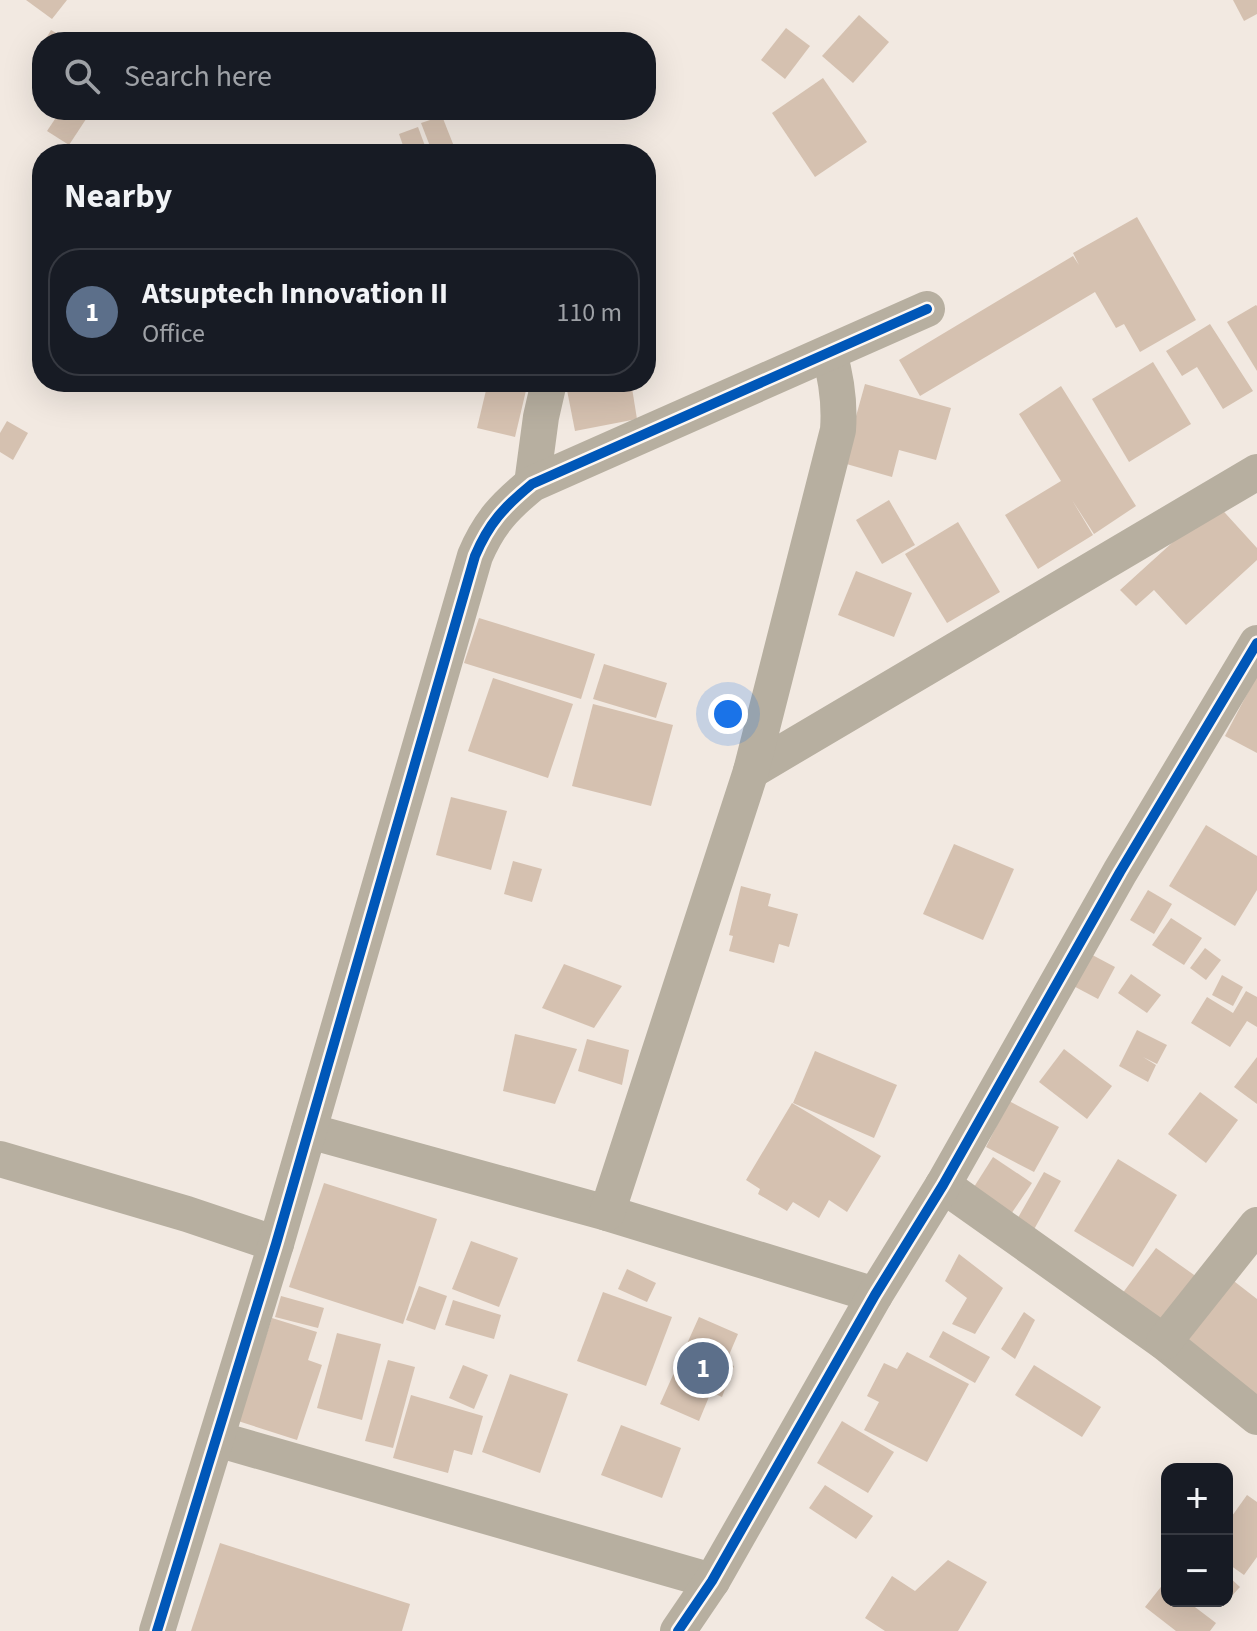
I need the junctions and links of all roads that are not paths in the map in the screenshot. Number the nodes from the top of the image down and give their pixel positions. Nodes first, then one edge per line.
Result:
1 (927, 309) dead end
2 (829, 353) junction
3 (547, 392) edge
4 (1257, 472) edge
5 (532, 484) junction
6 (1257, 643) edge
7 (751, 771) junction
8 (309, 1131) junction
9 (0, 1159) edge
10 (943, 1185) junction
11 (607, 1213) junction
12 (1257, 1225) edge
13 (276, 1244) junction
14 (875, 1295) junction
15 (1164, 1342) junction
16 (1257, 1417) edge
17 (217, 1439) junction
18 (712, 1581) junction
19 (157, 1631) edge
20 (678, 1631) edge

1 - 2 street
2 - 5 street
2 - 7 street
3 - 5 street
4 - 7 street
5 - 8 street
6 - 10 street
7 - 11 street
8 - 11 street
8 - 13 street
9 - 13 street
10 - 14 street
10 - 15 street
11 - 14 street
12 - 15 street
13 - 17 street
14 - 18 street
15 - 16 street
17 - 18 street
17 - 19 street
18 - 20 street

